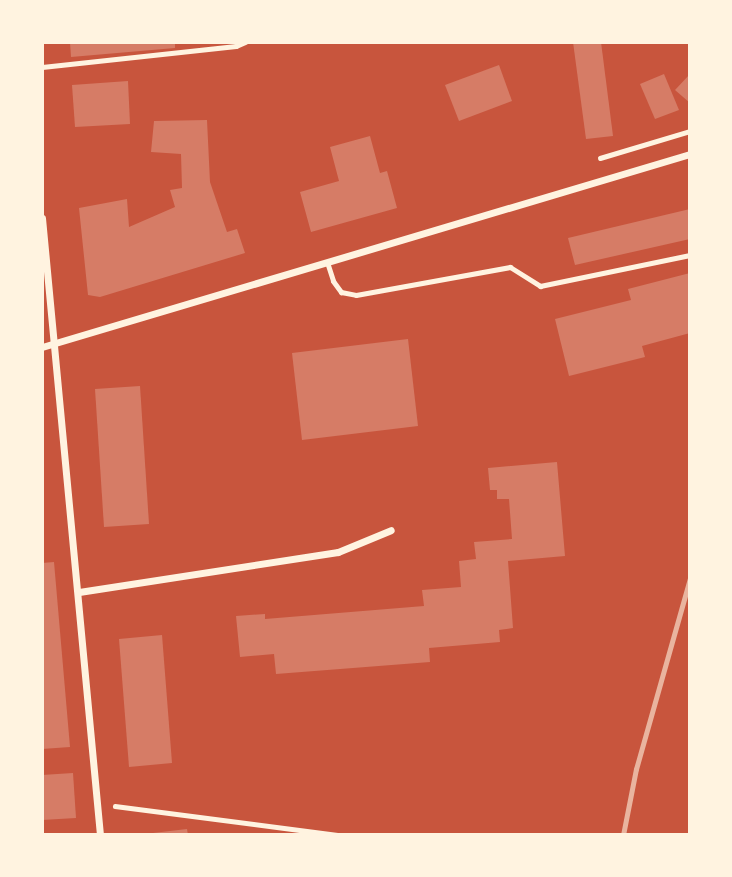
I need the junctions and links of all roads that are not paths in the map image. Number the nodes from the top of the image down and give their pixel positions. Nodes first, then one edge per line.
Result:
1 (245, 42) edge
2 (42, 67) edge
3 (690, 154) edge
4 (42, 218) edge
5 (690, 255) edge
6 (327, 262) junction
7 (54, 343) junction
8 (42, 347) edge
9 (391, 530) dead end
10 (79, 592) junction
11 (100, 835) edge

1 - 2 lane
3 - 6 street
4 - 7 street
5 - 6 lane
6 - 7 street
7 - 8 street
7 - 10 street
9 - 10 street
10 - 11 street

